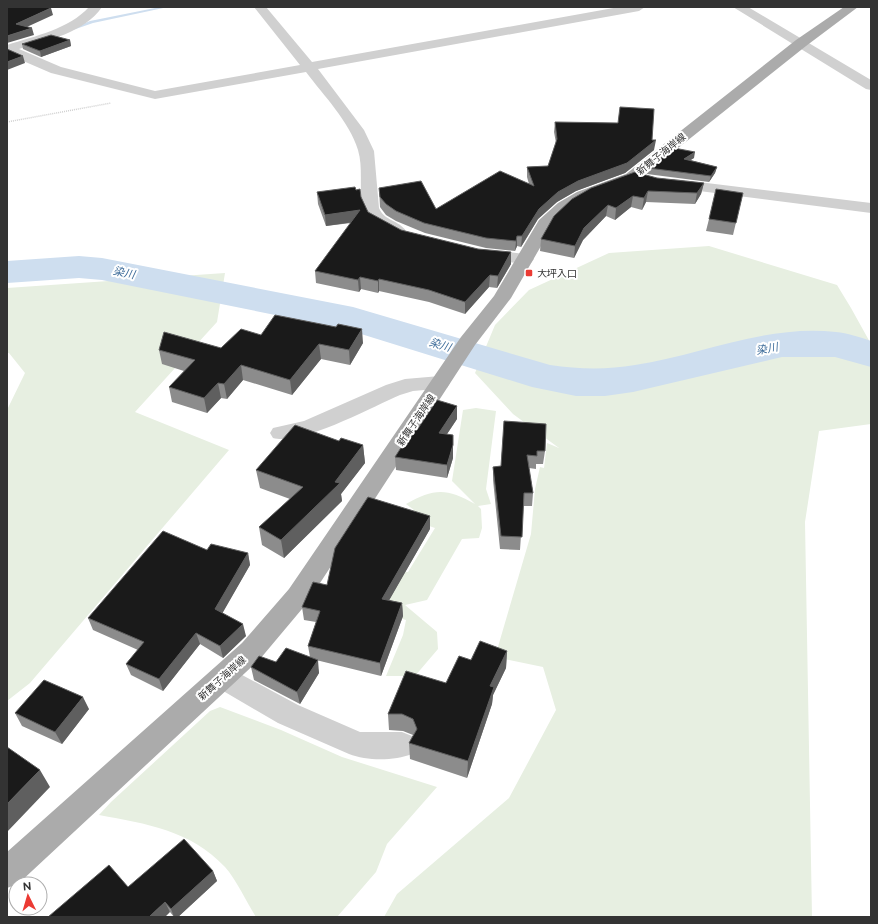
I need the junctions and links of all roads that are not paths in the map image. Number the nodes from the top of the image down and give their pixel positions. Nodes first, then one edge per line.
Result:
1 (96, 7) edge
2 (260, 7) edge
3 (639, 7) edge
4 (738, 7) edge
5 (852, 7) edge
6 (801, 43) junction
7 (8, 49) edge
8 (309, 67) junction
9 (871, 86) edge
10 (645, 180) junction
11 (871, 208) edge
12 (415, 237) edge
13 (464, 250) edge
14 (525, 259) junction
15 (445, 376) junction
16 (281, 433) dead end
17 (222, 677) junction
18 (402, 745) dead end
19 (7, 873) edge

1 - 7 street
2 - 8 street
3 - 8 street
4 - 6 street
5 - 6 main road, 新舞子海岸線
6 - 9 street
6 - 10 main road, 新舞子海岸線
7 - 8 street
8 - 12 street
10 - 11 street
10 - 14 main road, 新舞子海岸線
13 - 14 street
14 - 15 main road, 新舞子海岸線
15 - 16 street
15 - 17 main road, 新舞子海岸線
17 - 18 street
17 - 19 main road, 新舞子海岸線

